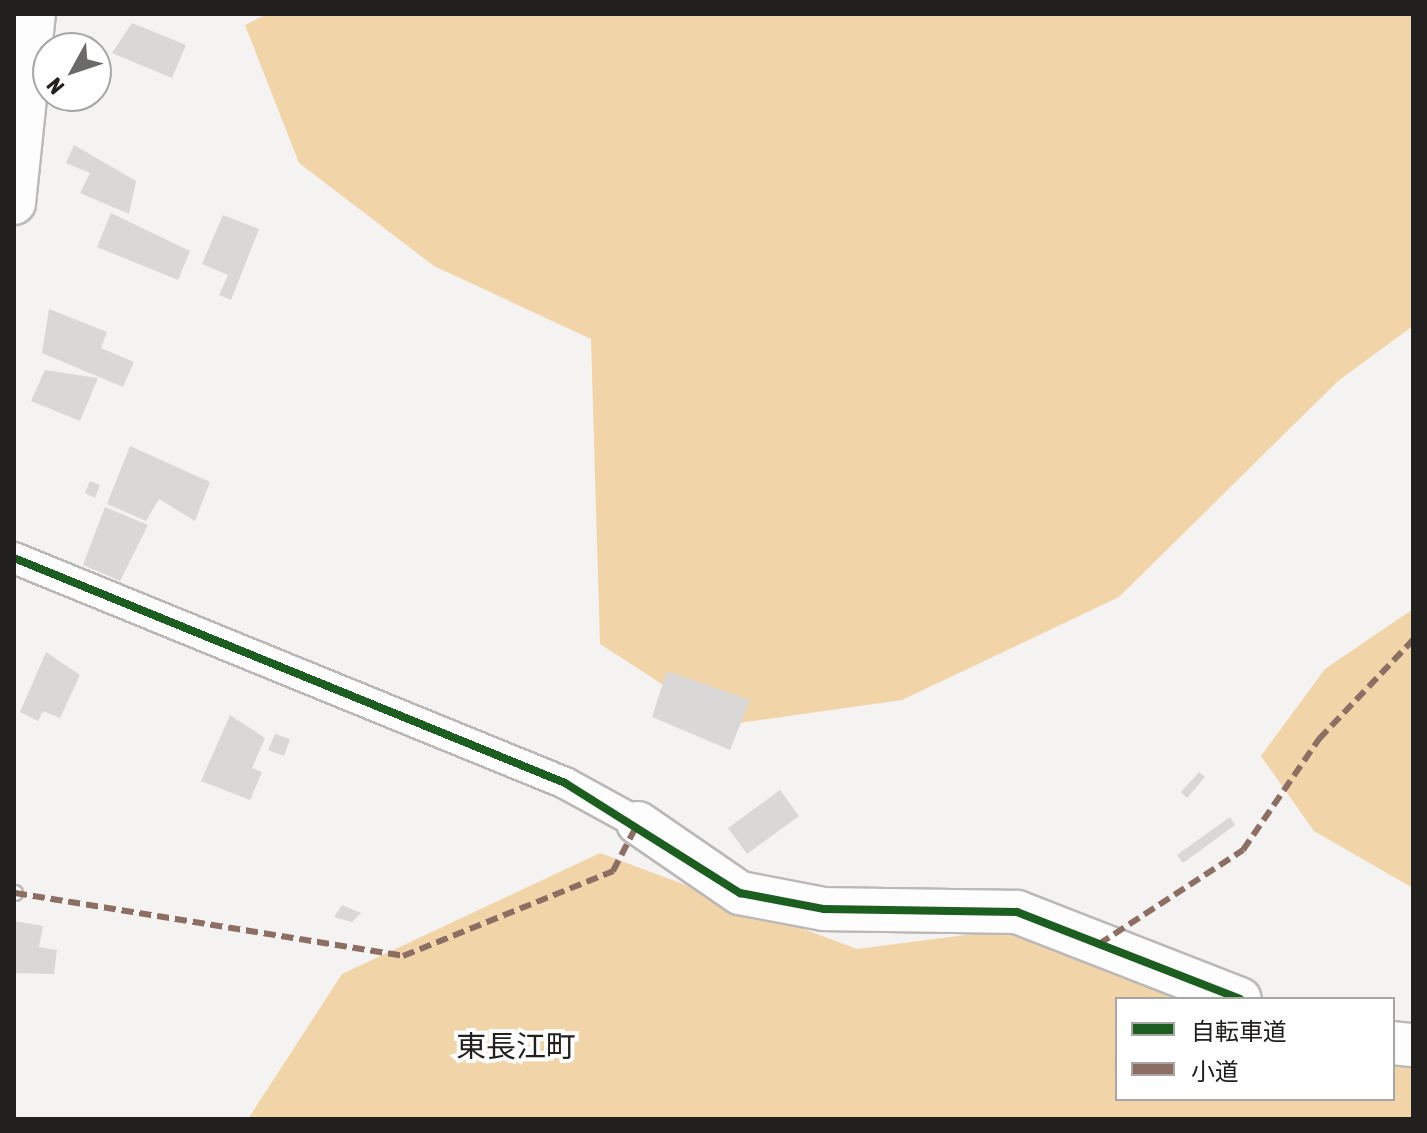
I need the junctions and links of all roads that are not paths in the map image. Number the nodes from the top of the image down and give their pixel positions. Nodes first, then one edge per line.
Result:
1 (34, 14) edge
2 (14, 203) edge
3 (14, 558) edge
4 (638, 823) joint
5 (1235, 997) edge

1 - 2 street
3 - 4 street
4 - 5 street

